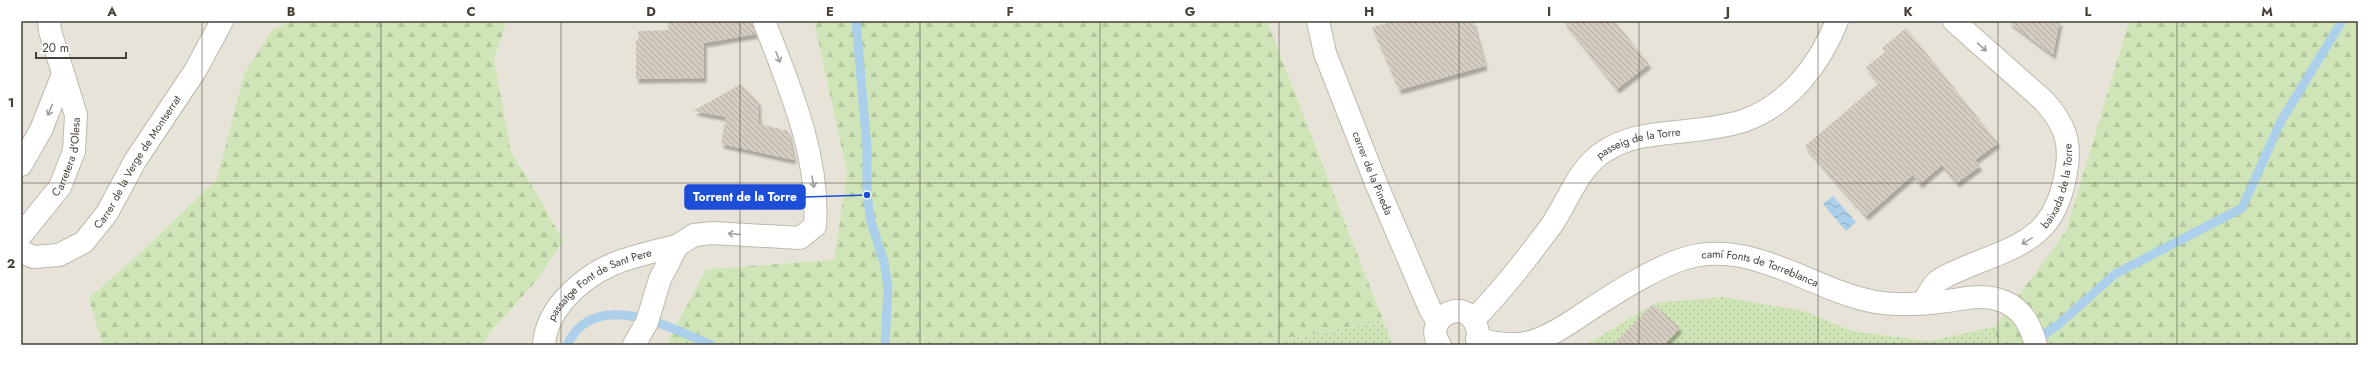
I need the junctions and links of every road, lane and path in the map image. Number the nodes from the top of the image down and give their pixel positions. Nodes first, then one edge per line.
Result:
1 (49, 21) edge
2 (222, 21) edge
3 (764, 21) edge
4 (1318, 21) edge
5 (1837, 21) edge
6 (1954, 21) edge
7 (63, 74) junction
8 (21, 165) edge
9 (21, 235) edge
10 (677, 246) junction
11 (21, 251) edge
12 (1923, 303) junction
13 (1438, 322) junction
14 (1475, 334) edge
15 (544, 345) edge
16 (634, 345) edge
17 (1440, 345) edge
18 (2036, 345) edge

1 - 7 street, Carretera d'Olesa
2 - 11 street, Carrer de la Verge de Montserrat
3 -> 10 street
4 - 13 street, carrer de la Pineda
5 - 14 street, passeig de la Torre
6 -> 12 street, baixada de la Torre
7 -> 8 street
7 - 9 street, Carretera d'Olesa
10 - 15 street, passatge Font de Sant Pere
10 - 16 street
12 - 14 street, camí Fonts de Torreblanca
12 - 18 street, camí Fonts de Torreblanca
13 - 14 street, camí Fonts de Torreblanca
13 - 17 street

